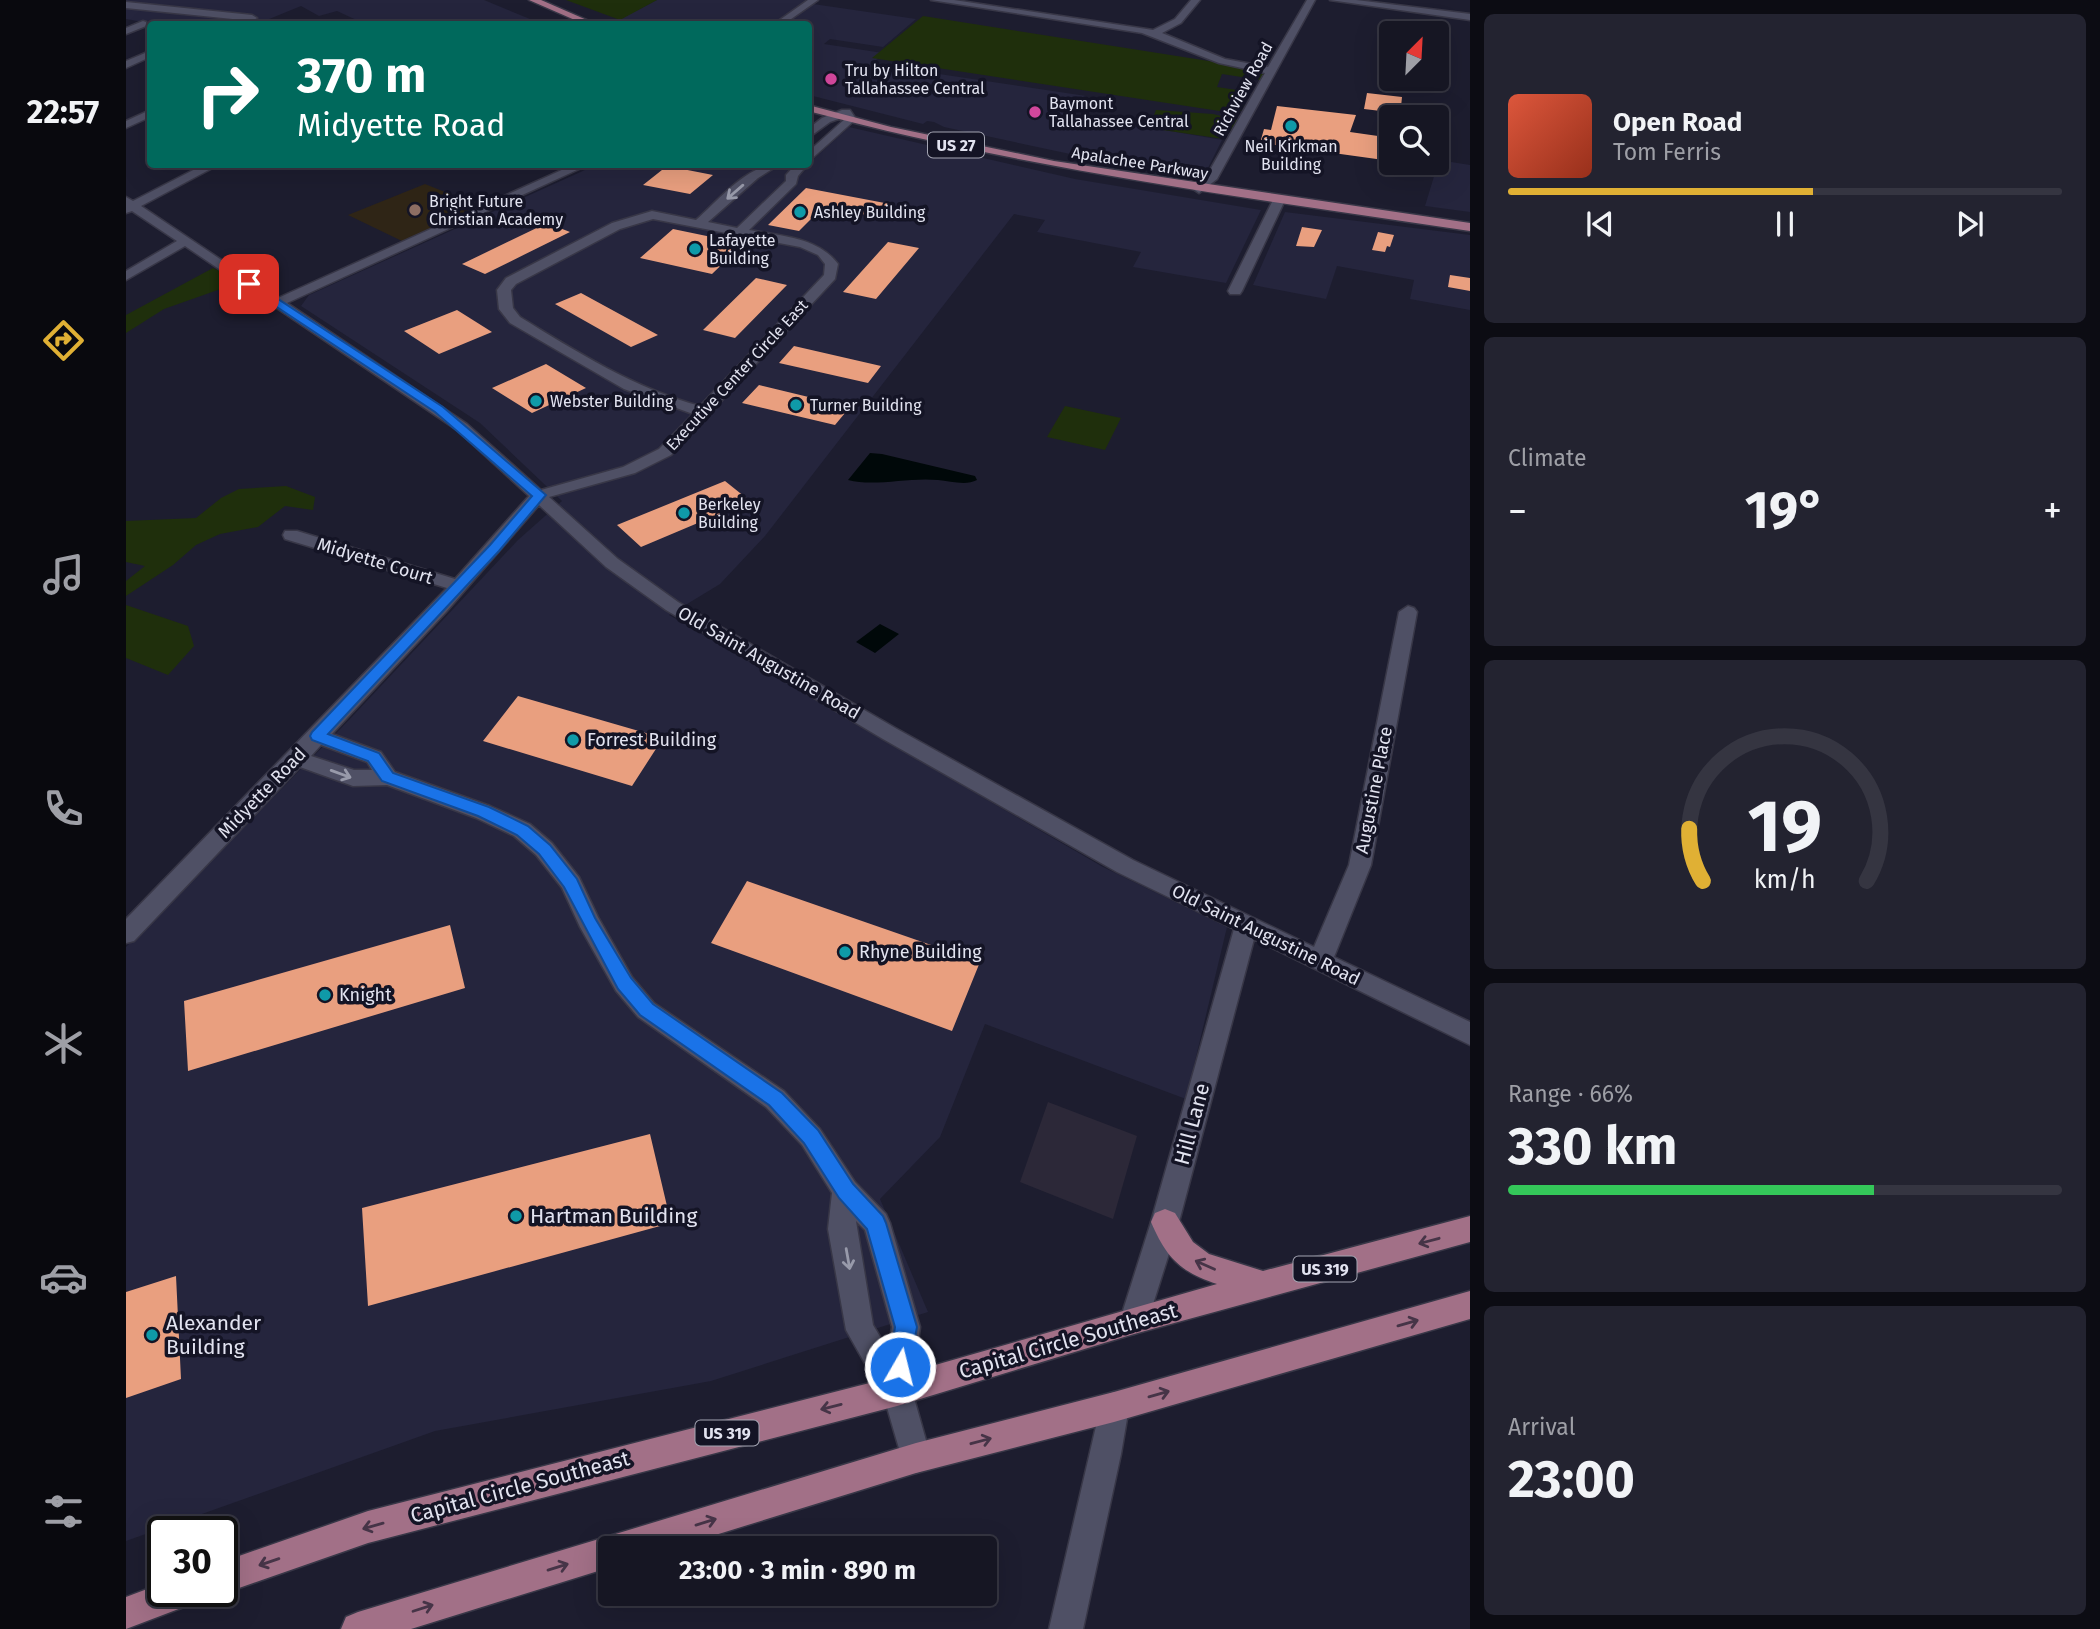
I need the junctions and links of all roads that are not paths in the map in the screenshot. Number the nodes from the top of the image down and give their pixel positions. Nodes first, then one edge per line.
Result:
1 (517, 0) edge
2 (533, 0) edge
3 (814, 0) edge
4 (935, 0) edge
5 (1196, 0) edge
6 (1311, 0) edge
7 (1334, 0) edge
8 (1426, 0) edge
9 (126, 5) edge
10 (228, 5) dead end
11 (1422, 11) junction
12 (209, 13) junction
13 (1470, 17) edge
14 (252, 18) dead end
15 (568, 21) edge
16 (585, 21) edge
17 (782, 21) edge
18 (143, 24) dead end
19 (126, 31) edge
20 (1154, 33) junction
21 (147, 55) edge
22 (126, 65) edge
23 (1271, 71) junction
24 (812, 103) edge
25 (812, 109) edge
26 (147, 114) edge
27 (844, 115) junction
28 (126, 125) edge
29 (812, 133) edge
30 (993, 153) junction
31 (1027, 153) junction
32 (812, 154) edge
33 (207, 168) edge
34 (576, 168) edge
35 (768, 168) edge
36 (799, 168) edge
37 (1203, 186) junction
38 (1279, 200) junction
39 (128, 205) edge
40 (1419, 212) junction
41 (1470, 221) edge
42 (699, 223) junction
43 (1439, 223) junction
44 (1470, 227) edge
45 (741, 231) junction
46 (185, 241) junction
47 (126, 276) edge
48 (1235, 291) dead end
49 (276, 303) junction
50 (704, 412) junction
51 (539, 495) junction
52 (291, 535) dead end
53 (459, 586) junction
54 (1408, 612) dead end
55 (318, 736) junction
56 (296, 758) junction
57 (388, 777) junction
58 (1246, 926) junction
59 (126, 934) edge
60 (1321, 962) junction
61 (1470, 1034) edge
62 (846, 1191) junction
63 (1165, 1222) junction
64 (1470, 1229) edge
65 (1263, 1285) junction
66 (1470, 1306) edge
67 (1134, 1320) junction
68 (897, 1391) junction
69 (1114, 1407) junction
70 (916, 1458) junction
71 (660, 1536) edge
72 (598, 1555) edge
73 (238, 1572) edge
74 (147, 1605) edge
75 (126, 1613) edge
76 (358, 1629) edge
77 (1066, 1629) edge

1 - 15 main road
2 - 16 main road
3 - 17 street
4 - 20 street
5 - 20 street
6 - 23 street, Richview Road
7 - 11 street
8 - 11 street
9 - 12 street
10 - 12 street
11 - 13 street
12 - 14 street
18 - 19 street
20 - 23 street
21 - 22 street
23 - 37 street, Richview Road
24 - 27 main road, Apalachee Parkway / US 27
25 - 27 main road, Apalachee Parkway / US 27
26 - 28 street
27 - 29 street
27 - 30 main road, Apalachee Parkway / US 27
27 - 31 main road, Apalachee Parkway / US 27
27 - 32 street
30 - 31 main road
30 - 37 main road, Apalachee Parkway / US 27
31 - 37 main road, Apalachee Parkway / US 27
33 - 39 street
34 - 49 street
35 -> 42 street
36 - 45 street
37 - 38 main road, Apalachee Parkway / US 27
37 - 40 main road, Apalachee Parkway / US 27
38 - 43 main road, Apalachee Parkway / US 27
38 - 48 street
39 - 46 street, Old Saint Augustine Road
40 - 41 main road, Apalachee Parkway / US 27
40 - 43 main road
41 - 43 main road
42 - 45 street
42 - 50 street
43 - 44 main road, Apalachee Parkway / US 27
45 - 50 street, Executive Center Circle East
46 - 47 street
46 - 49 street, Old Saint Augustine Road
49 - 51 street, Old Saint Augustine Road
50 - 51 street, Executive Center Circle East
51 - 53 street, Midyette Road
51 - 58 street, Old Saint Augustine Road
52 - 53 street, Midyette Court
53 - 55 street, Midyette Road
54 - 60 street, Augustine Place
55 - 56 street, Midyette Road
55 - 57 street
56 -> 57 street
56 - 59 street, Midyette Road
57 - 62 street
58 - 60 street, Old Saint Augustine Road
58 - 63 street, Hill Lane
60 - 61 street, Old Saint Augustine Road
62 -> 68 street
62 - 68 street
65 -> 63 main road
63 - 67 street, Hill Lane
64 -> 65 main road, Capital Circle Southeast / US 319
65 - 67 main road, Capital Circle Southeast / US 319
69 -> 66 main road
67 - 68 main road, Capital Circle Southeast / US 319
68 - 70 street
68 -> 73 main road, Capital Circle Southeast / US 319
70 -> 69 main road
69 - 77 street
71 -> 70 main road
76 -> 72 main road
74 - 75 main road

